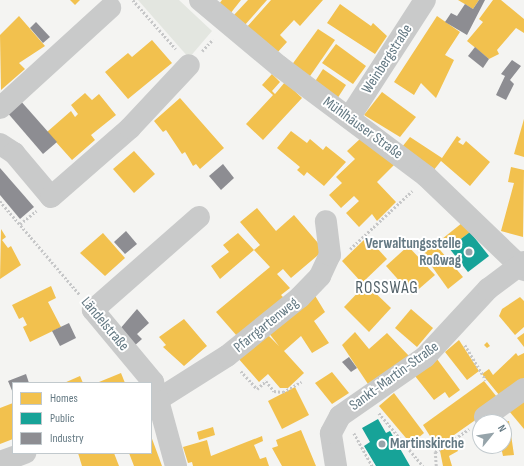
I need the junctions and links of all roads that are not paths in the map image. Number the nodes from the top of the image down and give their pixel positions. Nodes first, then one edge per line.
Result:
1 (200, 0) edge
2 (425, 0) edge
3 (110, 8) dead end
4 (189, 65) road end
5 (0, 108) edge
6 (349, 118) junction
7 (0, 144) edge
8 (199, 217) dead end
9 (326, 221) dead end
10 (522, 266) edge
11 (147, 382) edge
12 (524, 388) edge
13 (155, 402) edge
14 (490, 414) edge
15 (22, 454) edge
16 (0, 462) edge
17 (176, 466) edge
18 (336, 466) edge

1 - 6 street, Mühlhäuser Straße
2 - 6 street, Weinbergstraße
3 - 5 street
4 - 7 street
6 - 10 street, Mühlhäuser Straße
8 - 11 street, Ländelstraße
9 - 13 street, Pfarrgartenweg
10 - 18 street, Sankt-Martin-Straße
12 - 14 street
13 - 17 street, Ländelstraße
15 - 16 street

